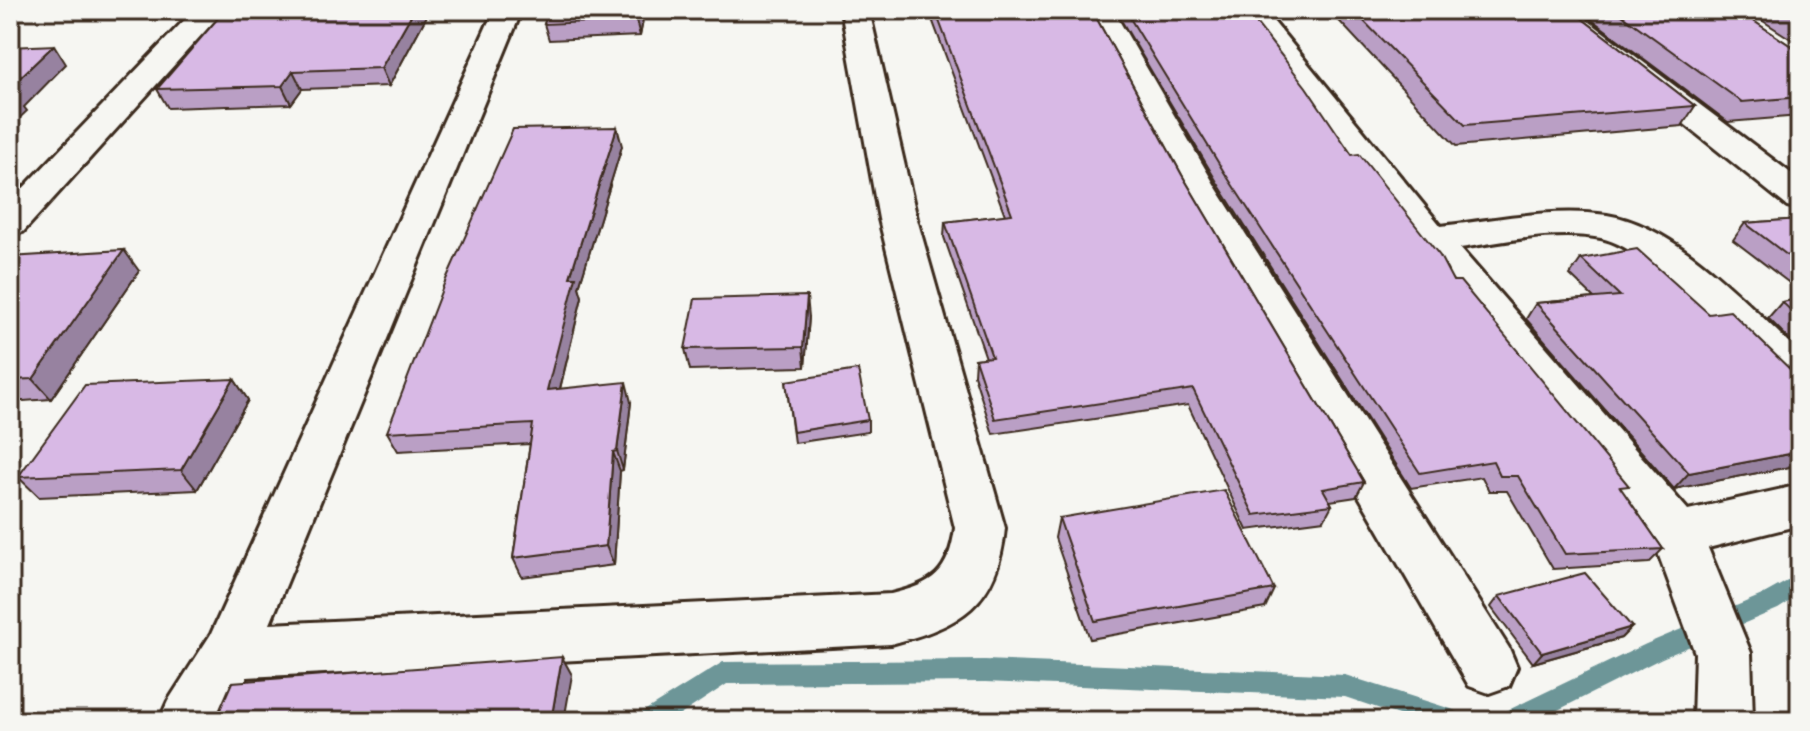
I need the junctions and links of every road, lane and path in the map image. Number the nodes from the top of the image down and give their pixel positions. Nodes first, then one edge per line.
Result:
1 (210, 10) edge
2 (508, 10) edge
3 (855, 10) edge
4 (1099, 10) edge
5 (1249, 10) edge
6 (1556, 10) edge
7 (1800, 198) edge
8 (10, 224) edge
9 (1431, 239) junction
10 (1800, 379) edge
11 (1800, 505) edge
12 (1684, 555) junction
13 (231, 652) junction
14 (1489, 667) dead end
15 (189, 721) edge
16 (1723, 721) edge

1 - 8 street
2 - 13 street
3 - 13 street
4 - 14 street
5 - 9 street
6 - 7 street
9 - 10 street
9 - 12 street
11 - 12 street
12 - 16 street
13 - 15 street

